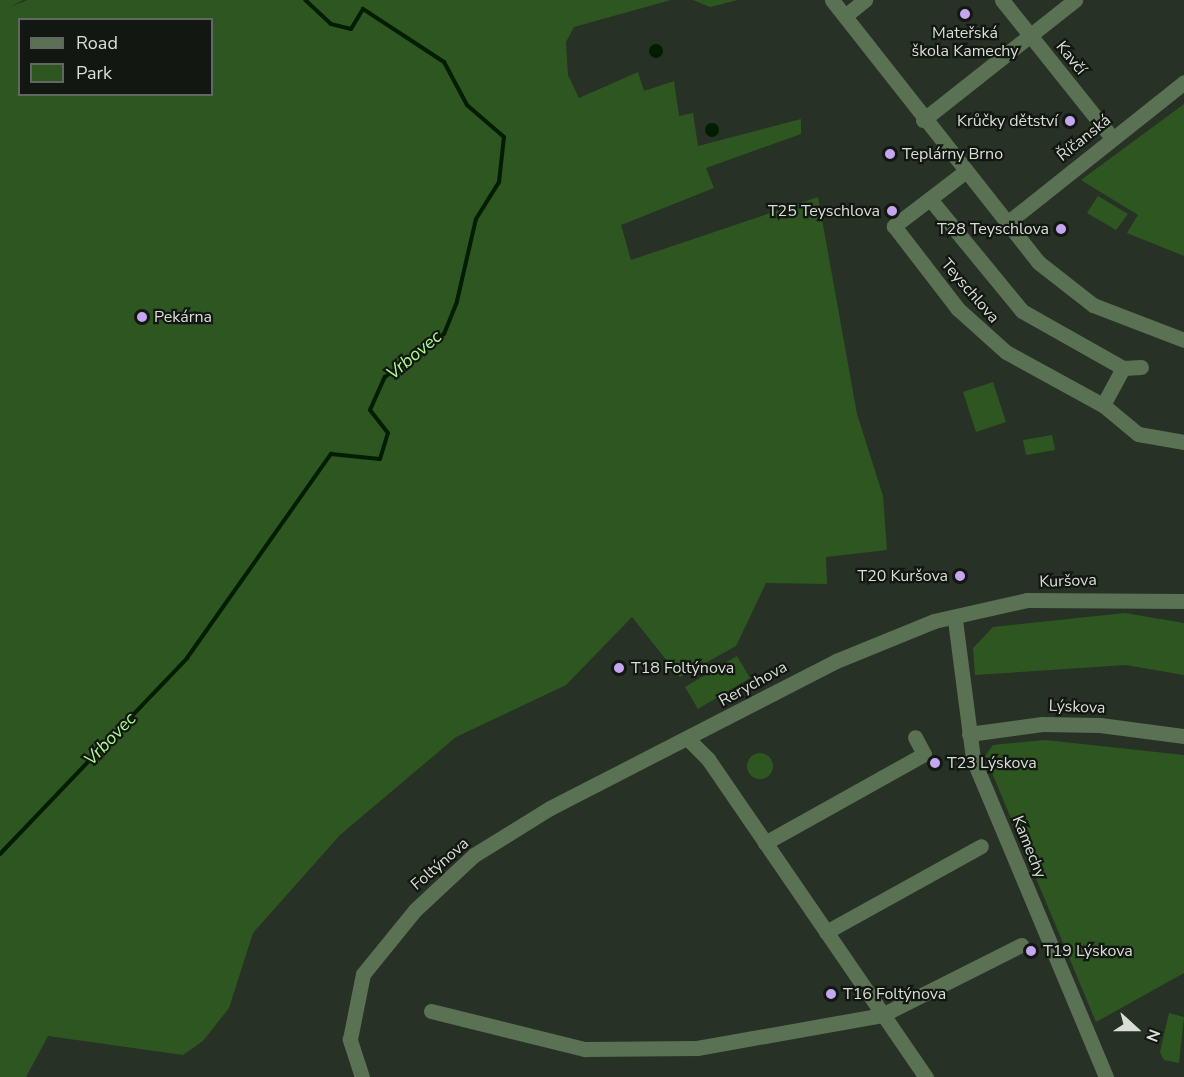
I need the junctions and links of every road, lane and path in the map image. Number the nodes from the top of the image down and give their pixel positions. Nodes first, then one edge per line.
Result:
1 (833, 0) edge
2 (865, 0) edge
3 (1002, 0) edge
4 (1074, 0) edge
5 (845, 16) junction
6 (1030, 35) junction
7 (1184, 82) edge
8 (923, 120) junction
9 (1112, 138) junction
10 (966, 171) junction
11 (930, 198) junction
12 (1007, 223) junction
13 (1184, 340) edge
14 (1142, 367) dead end
15 (1124, 368) junction
16 (1103, 405) junction
17 (1184, 442) edge
18 (1184, 601) edge
19 (955, 620) junction
20 (969, 735) junction
21 (1184, 736) edge
22 (915, 737) dead end
23 (689, 740) junction
24 (765, 843) junction
25 (981, 846) dead end
26 (826, 932) junction
27 (1021, 945) dead end
28 (431, 1011) dead end
29 (882, 1015) junction
30 (362, 1077) edge
31 (926, 1077) edge
32 (1106, 1077) edge

1 - 5 street
2 - 5 street
3 - 6 street, Kavčí
4 - 6 street
5 - 8 street
6 - 8 street
6 - 9 street, Kavčí
7 - 9 street, Říčanská
8 - 10 street
9 - 12 street, Říčanská
10 - 11 street, Teyschlova
10 - 12 street
11 - 15 street, Teyschlova
11 - 16 street, Teyschlova
12 - 13 street
14 - 15 street
15 - 16 street
16 - 17 street, Teyschlova
18 - 19 street, Kuršova
19 - 20 street, Kamechy
19 - 23 street, Rerychova
20 - 21 street, Lýskova
20 - 32 street, Kamechy
22 - 24 street
23 - 24 street
23 - 30 street, Foltýnova
24 - 26 street
25 - 26 street
26 - 29 street
27 - 29 street
28 - 29 street
29 - 31 street

